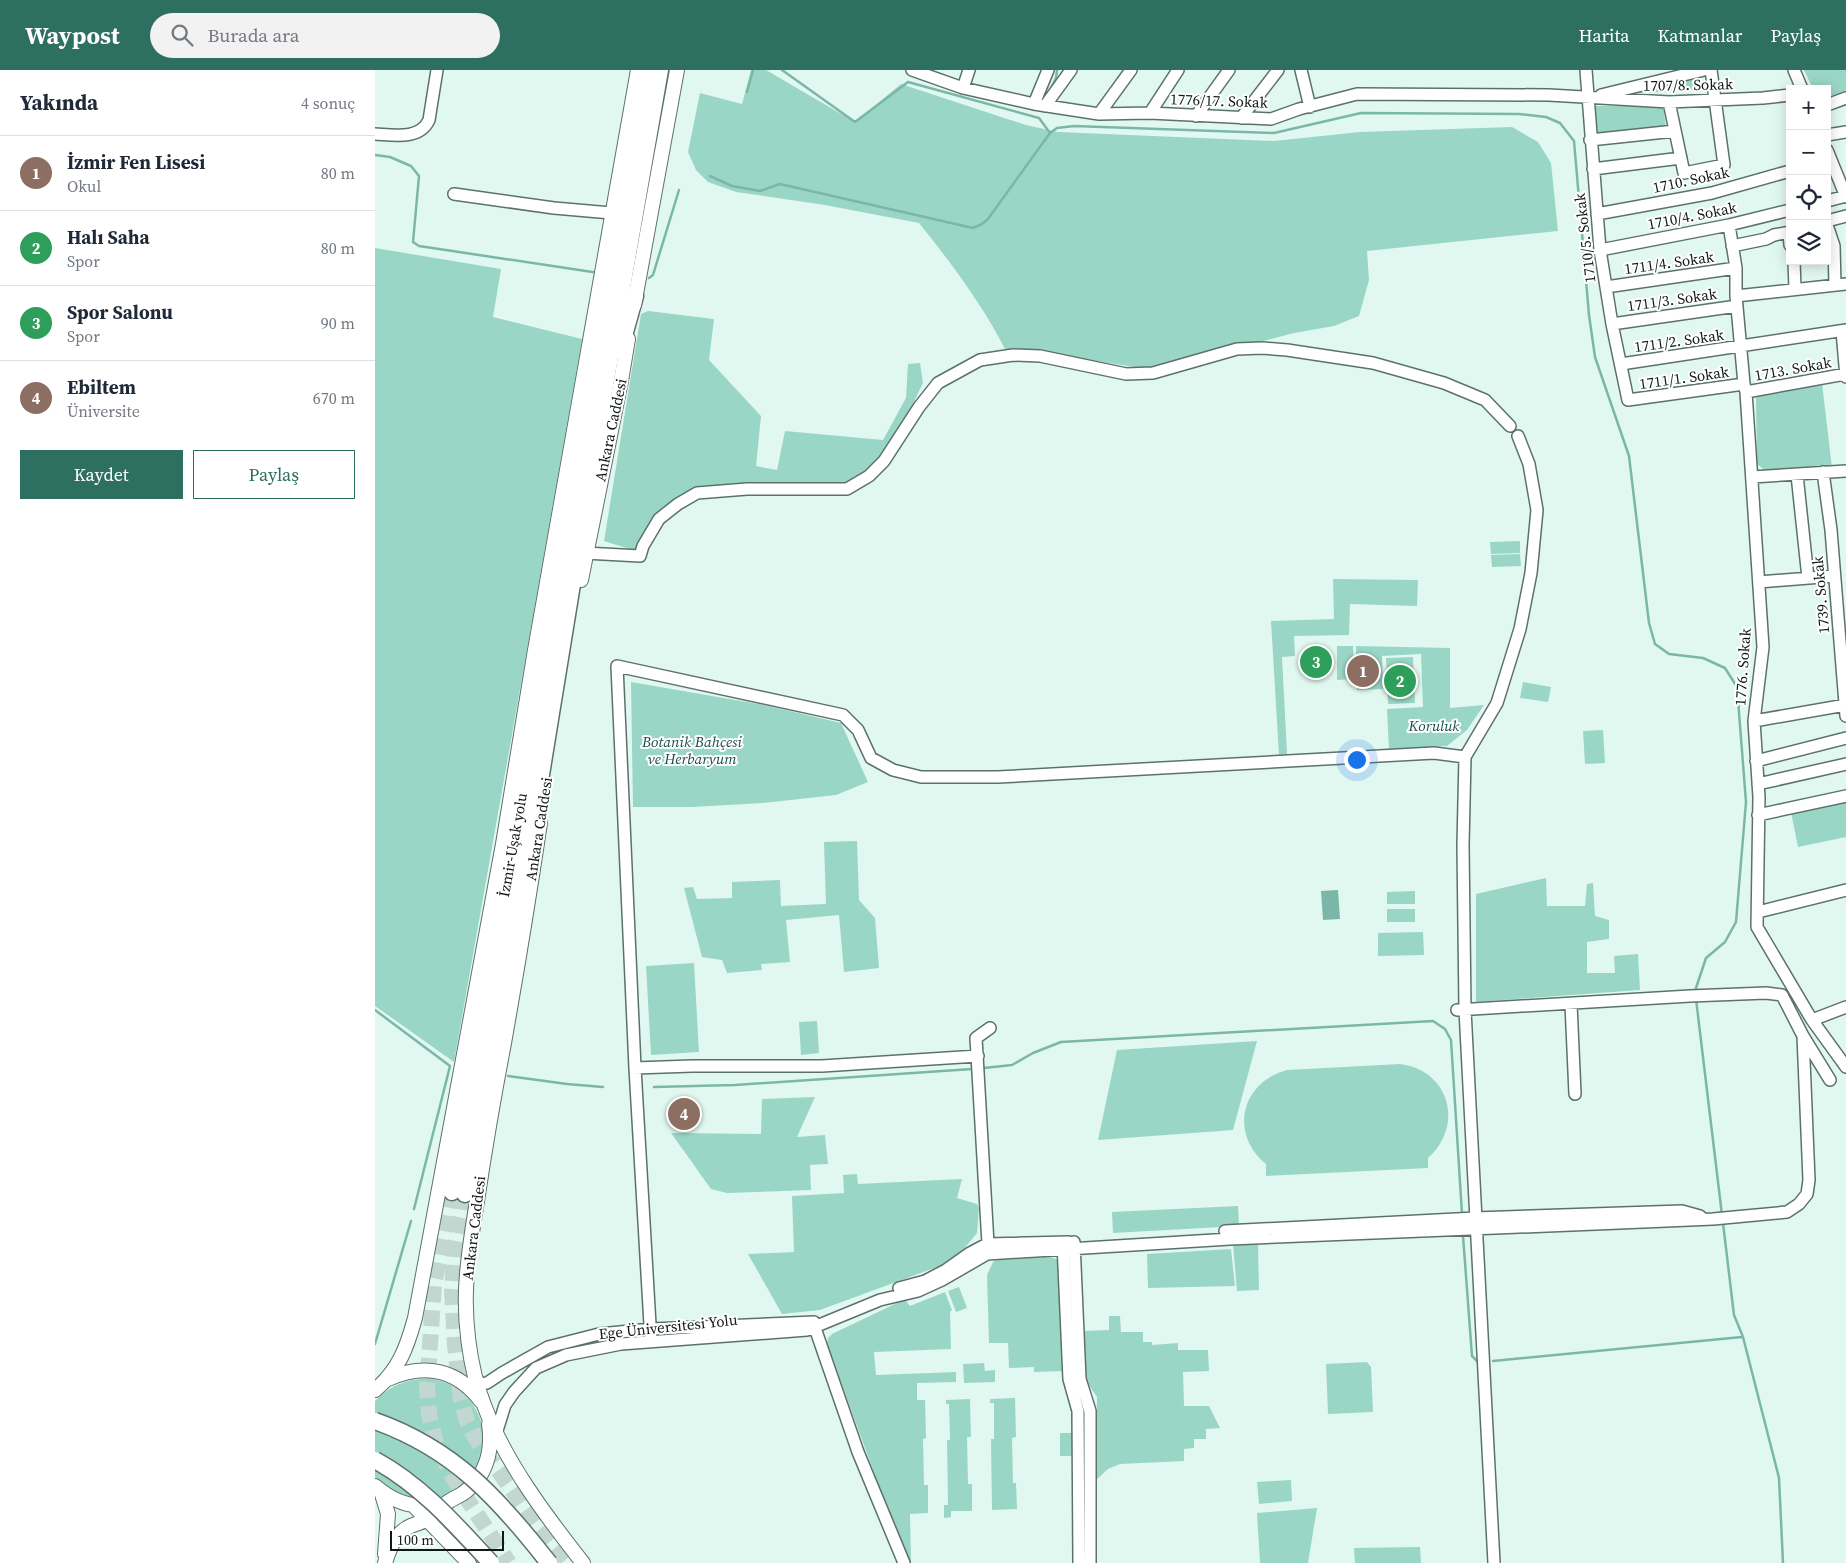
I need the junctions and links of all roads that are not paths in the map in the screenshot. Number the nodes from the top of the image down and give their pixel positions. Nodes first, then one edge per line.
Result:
1 (437, 70) edge
2 (638, 70) edge
3 (648, 70) edge
4 (660, 70) edge
5 (677, 70) edge
6 (912, 70) edge
7 (969, 70) edge
8 (1048, 70) edge
9 (1071, 70) edge
10 (1131, 70) edge
11 (1178, 70) edge
12 (1229, 70) edge
13 (1278, 70) edge
14 (1301, 70) edge
15 (1585, 70) edge
16 (1704, 70) edge
17 (1711, 70) edge
18 (1794, 70) edge
19 (1800, 85) edge
20 (963, 88) junction
21 (1786, 95) edge
22 (1587, 98) junction
23 (1846, 98) edge
24 (1715, 99) junction
25 (1669, 102) junction
26 (1831, 104) edge
27 (1039, 105) junction
28 (1310, 106) junction
29 (1150, 112) junction
30 (1099, 114) junction
31 (1196, 116) junction
32 (1241, 118) junction
33 (1675, 131) junction
34 (1846, 132) edge
35 (375, 134) edge
36 (1831, 135) edge
37 (1590, 140) junction
38 (1681, 158) junction
39 (1831, 160) edge
40 (1593, 169) junction
41 (1786, 172) edge
42 (1843, 180) edge
43 (454, 194) dead end
44 (1846, 197) edge
45 (1831, 200) edge
46 (1786, 211) edge
47 (611, 213) junction
48 (1597, 214) junction
49 (1846, 216) edge
50 (1831, 222) edge
51 (1729, 225) junction
52 (1786, 233) edge
53 (1831, 236) edge
54 (1733, 246) junction
55 (1600, 250) junction
56 (1840, 258) edge
57 (1794, 265) edge
58 (1736, 268) junction
59 (1841, 285) edge
60 (1606, 287) junction
61 (1795, 289) junction
62 (635, 296) junction
63 (1736, 301) junction
64 (1612, 324) junction
65 (1844, 330) edge
66 (1741, 347) junction
67 (1621, 364) junction
68 (1846, 376) edge
69 (1745, 388) junction
70 (1628, 400) joint
71 (1510, 426) dead end
72 (573, 431) junction
73 (1518, 436) dead end
74 (595, 437) junction
75 (1846, 471) edge
76 (1823, 472) junction
77 (1797, 475) junction
78 (1751, 477) junction
79 (573, 498) junction
80 (585, 553) junction
81 (1834, 576) junction
82 (1808, 578) junction
83 (1759, 582) junction
84 (1846, 709) edge
85 (1754, 720) junction
86 (1846, 738) edge
87 (1465, 758) junction
88 (1756, 761) junction
89 (1846, 764) edge
90 (525, 778) junction
91 (1758, 784) junction
92 (538, 793) junction
93 (1846, 796) edge
94 (1758, 814) junction
95 (539, 835) junction
96 (503, 844) junction
97 (1846, 890) edge
98 (1758, 912) junction
99 (1571, 1004) junction
100 (1846, 1007) edge
101 (1461, 1010) junction
102 (1812, 1020) junction
103 (990, 1028) dead end
104 (1803, 1036) junction
105 (978, 1056) junction
106 (1843, 1063) edge
107 (635, 1068) junction
108 (1846, 1076) edge
109 (1830, 1080) dead end
110 (1575, 1094) dead end
111 (459, 1193) joint
112 (1475, 1223) junction
113 (1069, 1246) junction
114 (988, 1248) junction
115 (814, 1325) junction
116 (651, 1329) junction
117 (651, 1342) junction
118 (381, 1381) edge
119 (472, 1385) junction
120 (375, 1390) edge
121 (484, 1405) junction
122 (375, 1422) edge
123 (496, 1432) junction
124 (489, 1453) junction
125 (375, 1460) edge
126 (378, 1489) edge
127 (448, 1502) junction
128 (414, 1506) junction
129 (427, 1519) junction
130 (381, 1536) edge
131 (1084, 1551) junction
132 (385, 1563) edge
133 (469, 1563) edge
134 (491, 1563) edge
135 (549, 1563) edge
136 (583, 1563) edge
137 (904, 1563) edge
138 (1079, 1563) edge
139 (1090, 1563) edge
140 (1494, 1563) edge

1 - 35 street
2 - 47 main road
3 - 79 highway, Ankara Caddesi
4 - 74 highway, Ankara Caddesi
5 - 62 main road, Ankara Caddesi
6 - 20 street, 1776/17. Sokak
7 - 20 street
8 - 27 street
9 - 27 street
10 - 30 street
11 - 29 street
12 - 31 street
13 - 32 street
14 - 28 street
15 - 22 street, 1710/5. Sokak
16 - 22 street
17 - 24 street
18 - 19 street
20 - 27 street, 1776/17. Sokak
21 - 24 street, 1707/8. Sokak
22 - 25 street, 1707/8. Sokak
22 - 28 street, 1776/17. Sokak
22 - 37 street, 1710/5. Sokak
23 - 26 street
24 - 25 street, 1707/8. Sokak
24 - 38 street
25 - 33 street
27 - 30 street, 1776/17. Sokak
28 - 32 street, 1776/17. Sokak
29 - 30 street, 1776/17. Sokak
29 - 31 street, 1776/17. Sokak
31 - 32 street, 1776/17. Sokak
33 - 37 street
33 - 38 street
34 - 36 street
37 - 40 street, 1710/5. Sokak
38 - 40 street
39 - 42 street
40 - 48 street, 1710/5. Sokak
41 - 48 street, 1710. Sokak
42 - 44 street
43 - 47 street
44 - 45 street
46 - 51 street, 1710/4. Sokak
47 - 72 main road
48 - 55 street, 1710/5. Sokak
49 - 50 street
51 - 54 street, 1776. Sokak
51 - 55 street, 1710/4. Sokak
52 - 54 street
53 - 56 street
54 - 58 street, 1776. Sokak
55 - 60 street, 1710/5. Sokak
56 - 59 street
57 - 61 street
58 - 60 street, 1711/4. Sokak
58 - 63 street, 1776. Sokak
59 - 61 street, 1711/3. Sokak
60 - 64 street, 1710/5. Sokak
61 - 63 street, 1711/3. Sokak
62 - 74 highway
62 - 80 main road, Ankara Caddesi
63 - 64 street, 1711/3. Sokak
63 - 66 street, 1776. Sokak
64 - 67 street, 1710/5. Sokak
65 - 66 street, 1711/2. Sokak
65 - 68 street
66 - 67 street, 1711/2. Sokak
66 - 69 street, 1776. Sokak
67 - 70 street, 1710/5. Sokak
68 - 69 street, 1713. Sokak
69 - 70 street, 1711/1. Sokak
69 - 78 street, 1776. Sokak
71 - 80 street
72 - 79 highway
72 - 96 main road
73 - 87 street
74 - 92 highway, Ankara Caddesi
75 - 76 street
76 - 77 street
76 - 81 street, 1739. Sokak
77 - 78 street
77 - 82 street
78 - 83 street, 1776. Sokak
79 - 90 highway, İzmir-Uşak yolu
80 - 95 main road, Ankara Caddesi
81 - 82 street
81 - 84 street, 1739. Sokak
82 - 83 street
83 - 85 street, 1776. Sokak
84 - 85 street
85 - 88 street, 1776. Sokak
86 - 88 street
87 - 101 street
87 - 107 street
88 - 91 street, 1776. Sokak
89 - 91 street
90 - 96 highway
90 - 111 highway, İzmir-Uşak yolu
91 - 94 street, 1776. Sokak
92 - 95 highway
92 - 111 highway, Ankara Caddesi
93 - 94 street
94 - 98 street, 1776. Sokak
95 - 119 main road, Ankara Caddesi
96 - 118 main road
97 - 98 street
98 - 102 street, 1776. Sokak
99 - 101 street
99 - 104 street
99 - 110 street
100 - 102 street
101 - 112 street
102 - 106 street, 1776. Sokak
103 - 105 street
104 - 109 street
104 - 112 street
105 - 107 street
105 - 114 street
106 - 108 street, 1776. Sokak
107 - 116 street
112 - 113 street
112 - 140 street
113 - 114 street
113 - 131 street
114 - 115 street
115 - 116 street, Ege Üniversitesi Yolu
115 - 117 street, Ege Üniversitesi Yolu
115 - 137 street
116 - 117 street
116 - 119 street, Ege Üniversitesi Yolu
117 - 123 street, Ege Üniversitesi Yolu
118 - 119 main road
118 - 120 main road
119 - 121 main road, Ankara Caddesi
121 - 123 main road, Ankara Caddesi
121 - 124 main road
122 - 135 highway, bridge
123 - 124 street, Ege Üniversitesi Yolu
123 - 136 main road, Ankara Caddesi
124 - 127 main road
125 - 134 highway, bridge
126 - 128 main road
126 - 130 main road
127 - 128 main road
127 - 129 main road
128 - 129 main road
129 - 132 main road
129 - 133 main road
130 - 132 main road
131 - 138 street
131 - 139 street

